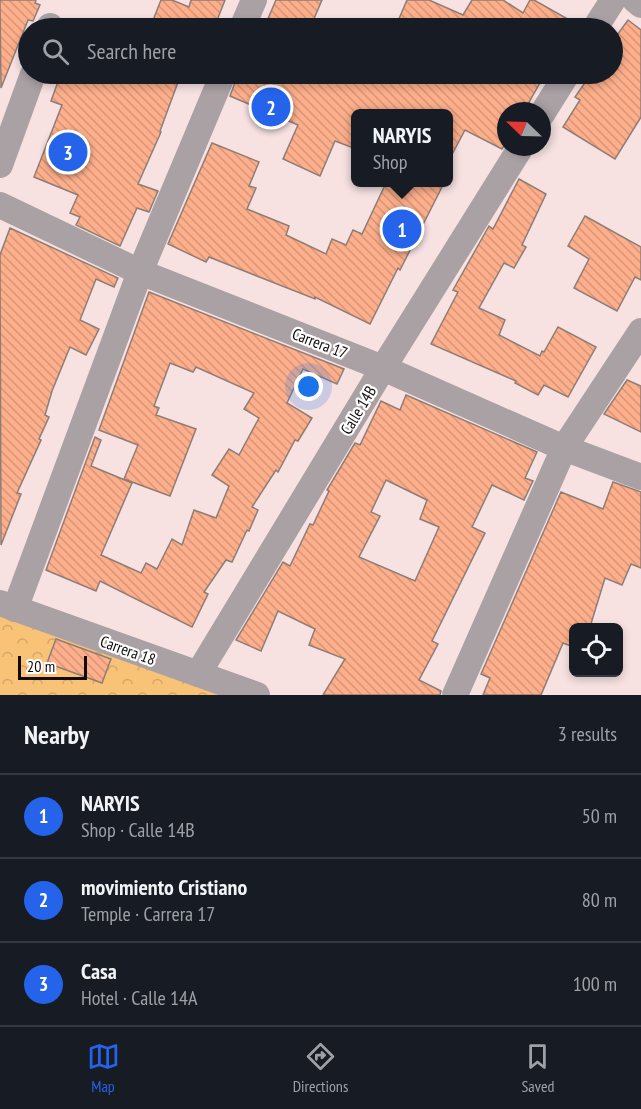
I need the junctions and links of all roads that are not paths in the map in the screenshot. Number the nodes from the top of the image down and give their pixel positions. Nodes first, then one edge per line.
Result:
1 (254, 0) edge
2 (613, 0) edge
3 (634, 0) edge
4 (641, 5) edge
5 (246, 18) edge
6 (602, 18) edge
7 (29, 84) edge
8 (219, 84) edge
9 (561, 84) edge
10 (550, 102) edge
11 (515, 156) edge
12 (0, 165) edge
13 (0, 205) edge
14 (140, 272) junction
15 (641, 331) edge
16 (383, 368) junction
17 (564, 448) junction
18 (641, 477) edge
19 (7, 606) edge
20 (198, 674) junction
21 (257, 695) edge
22 (455, 695) edge

1 - 5 street
2 - 6 street
3 - 4 street
7 - 12 street
8 - 14 street
9 - 10 street
11 - 16 street, Calle 14B
13 - 14 street, Carrera 17
14 - 16 street, Carrera 17
14 - 19 street
15 - 17 street
16 - 17 street, Carrera 17
16 - 20 street, Calle 14B
17 - 18 street, Carrera 17
17 - 22 street
19 - 20 street, Carrera 18
20 - 21 street, Carrera 18

